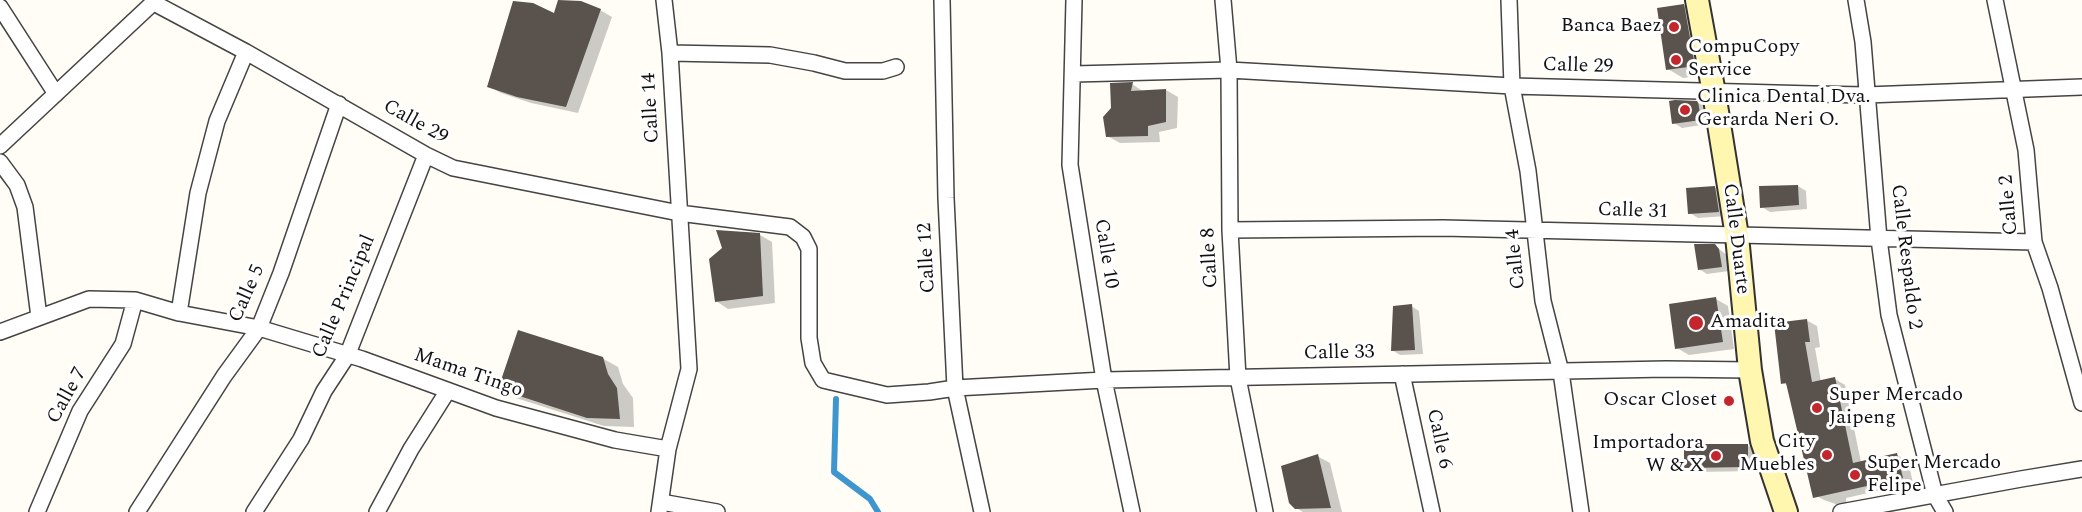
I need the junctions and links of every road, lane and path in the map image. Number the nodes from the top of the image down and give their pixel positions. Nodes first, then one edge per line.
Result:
1 (664, 0) edge
2 (942, 0) edge
3 (1074, 0) edge
4 (1223, 0) edge
5 (1509, 0) edge
6 (1697, 0) edge
7 (1856, 0) edge
8 (1995, 0) edge
9 (155, 2) edge
10 (0, 7) edge
11 (246, 52) junction
12 (670, 53) junction
13 (896, 68) dead end
14 (1229, 70) junction
15 (1074, 74) junction
16 (1512, 86) junction
17 (2082, 87) edge
18 (2012, 88) junction
19 (1714, 93) junction
20 (56, 94) junction
21 (1866, 95) junction
22 (339, 104) junction
23 (0, 146) edge
24 (426, 155) junction
25 (0, 162) edge
26 (679, 213) junction
27 (1230, 230) junction
28 (1536, 230) junction
29 (1737, 236) junction
30 (1879, 239) junction
31 (2034, 242) junction
32 (135, 300) junction
33 (179, 313) junction
34 (39, 317) junction
35 (259, 328) junction
36 (0, 332) edge
37 (347, 356) junction
38 (1750, 370) junction
39 (1561, 372) junction
40 (1402, 374) junction
41 (1238, 378) junction
42 (1104, 380) junction
43 (955, 388) junction
44 (447, 392) junction
45 (929, 392) joint
46 (2082, 403) edge
47 (668, 449) junction
48 (2082, 469) edge
49 (1935, 495) junction
50 (660, 507) edge
51 (37, 512) edge
52 (136, 512) edge
53 (254, 512) edge
54 (377, 512) edge
55 (717, 512) edge
56 (982, 512) edge
57 (1132, 512) edge
58 (1265, 512) edge
59 (1432, 512) edge
60 (1581, 512) edge
61 (1775, 512) edge
62 (1786, 512) edge
63 (1841, 512) edge
64 (1945, 512) edge

1 - 12 street, Calle 14
2 - 43 street, Calle 12
3 - 15 street, Calle 10
4 - 14 street, Calle 8
5 - 16 street, Calle 4
6 - 19 street, Calle Duarte
7 - 21 street, Calle Respaldo 2
8 - 18 street, Calle 2
9 - 11 street, Calle 29
9 - 20 street
10 - 20 street
11 - 22 street, Calle 29
11 - 33 street
12 - 13 street
12 - 26 street, Calle 14
14 - 15 street, Calle 29
14 - 16 street, Calle 29
14 - 27 street, Calle 8
15 - 42 street, Calle 10
16 - 19 street, Calle 29
16 - 28 street, Calle 4
17 - 18 street, Calle 29
18 - 21 street, Calle 29
18 - 31 street, Calle 2
19 - 21 street, Calle 29
19 - 29 street, Calle Duarte
20 - 23 street
21 - 30 street, Calle Respaldo 2
22 - 24 street, Calle 29
22 - 35 street, Calle 5
24 - 26 street, Calle 29
24 - 37 street, Calle Principal
25 - 34 street
26 - 45 street, Calle 29
26 - 47 street, Calle 14
27 - 28 street, Calle 31
27 - 41 street, Calle 8
28 - 29 street, Calle 31
28 - 39 street, Calle 4
29 - 30 street, Calle 31
29 - 38 street, Calle Duarte
30 - 31 street, Calle 31
30 - 49 street, Calle Respaldo 2
31 - 46 street, Calle 2
32 - 33 street, Mama Tingo
32 - 34 street, Mama Tingo
32 - 51 street, Calle 7
33 - 35 street, Mama Tingo
34 - 36 street, Mama Tingo
35 - 37 street, Mama Tingo
35 - 52 street, Calle 5
37 - 44 street, Mama Tingo
37 - 53 street, Calle Principal
38 - 39 street, Calle 33
38 - 62 street, Calle Duarte
39 - 40 street, Calle 33
39 - 60 street, Calle 4
40 - 41 street, Calle 33
40 - 59 street, Calle 6
41 - 42 street, Calle 33
41 - 58 street, Calle 8
42 - 43 street, Calle 33
42 - 57 street, Calle 10
43 - 45 street, Calle 33
43 - 56 street, Calle 12
44 - 47 street, Mama Tingo
44 - 54 street
47 - 50 street, Calle 14
48 - 49 street
49 - 63 street
49 - 64 street, Calle Respaldo 2
50 - 55 street
61 - 62 street

